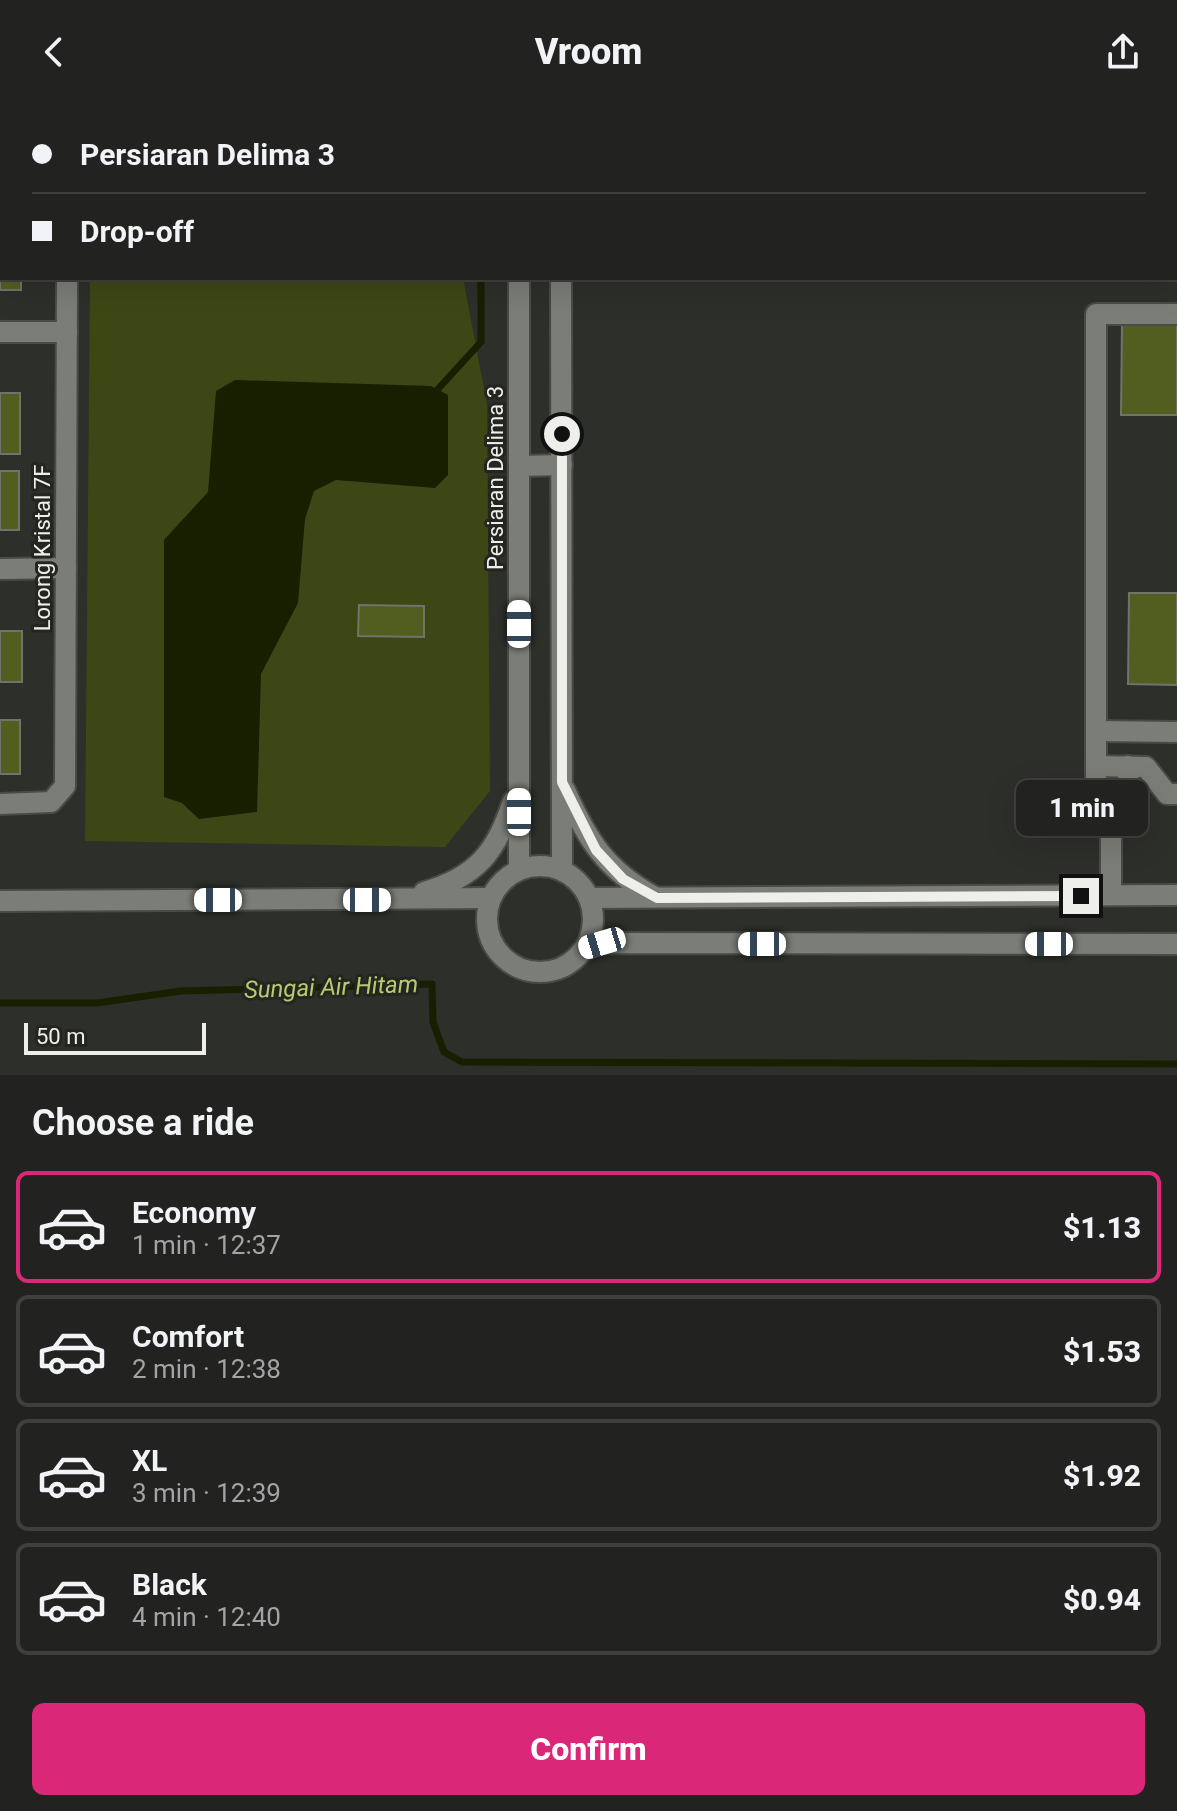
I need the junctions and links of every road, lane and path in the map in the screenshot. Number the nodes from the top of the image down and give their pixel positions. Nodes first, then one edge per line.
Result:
1 (67, 280) edge
2 (519, 280) edge
3 (561, 280) edge
4 (1177, 314) edge
5 (0, 332) edge
6 (67, 332) junction
7 (562, 465) junction
8 (519, 466) junction
9 (66, 568) junction
10 (0, 569) edge
11 (1096, 731) junction
12 (1177, 732) edge
13 (1096, 766) junction
14 (1128, 766) junction
15 (562, 782) junction
16 (519, 783) junction
17 (1177, 794) edge
18 (0, 804) edge
19 (1111, 828) junction
20 (519, 870) junction
21 (562, 871) junction
22 (1111, 895) junction
23 (1177, 895) edge
24 (490, 898) junction
25 (589, 898) junction
26 (657, 898) junction
27 (397, 900) junction
28 (0, 901) edge
29 (1177, 944) edge
30 (584, 949) junction

1 - 6 street, Lorong Kristal 7F
2 - 8 street, Persiaran Delima 3
3 - 7 street
4 - 11 street
5 - 6 street
6 - 9 street, Lorong Kristal 7F
7 - 8 street
7 - 15 street
8 - 16 street, Persiaran Delima 3
9 - 10 street
9 - 18 street, Lorong Kristal 7F
11 - 12 street
11 - 13 street
13 - 14 street
13 - 19 street
14 - 17 street
14 - 19 street
15 - 21 street
15 - 26 street
16 - 20 street, Persiaran Delima 3
16 - 27 street
19 - 22 street
20 - 21 street
20 - 24 street
21 - 25 street
22 - 23 street
22 - 26 street
24 - 27 street
24 - 30 street
25 - 26 street
25 - 30 street
27 - 28 street
29 - 30 street

